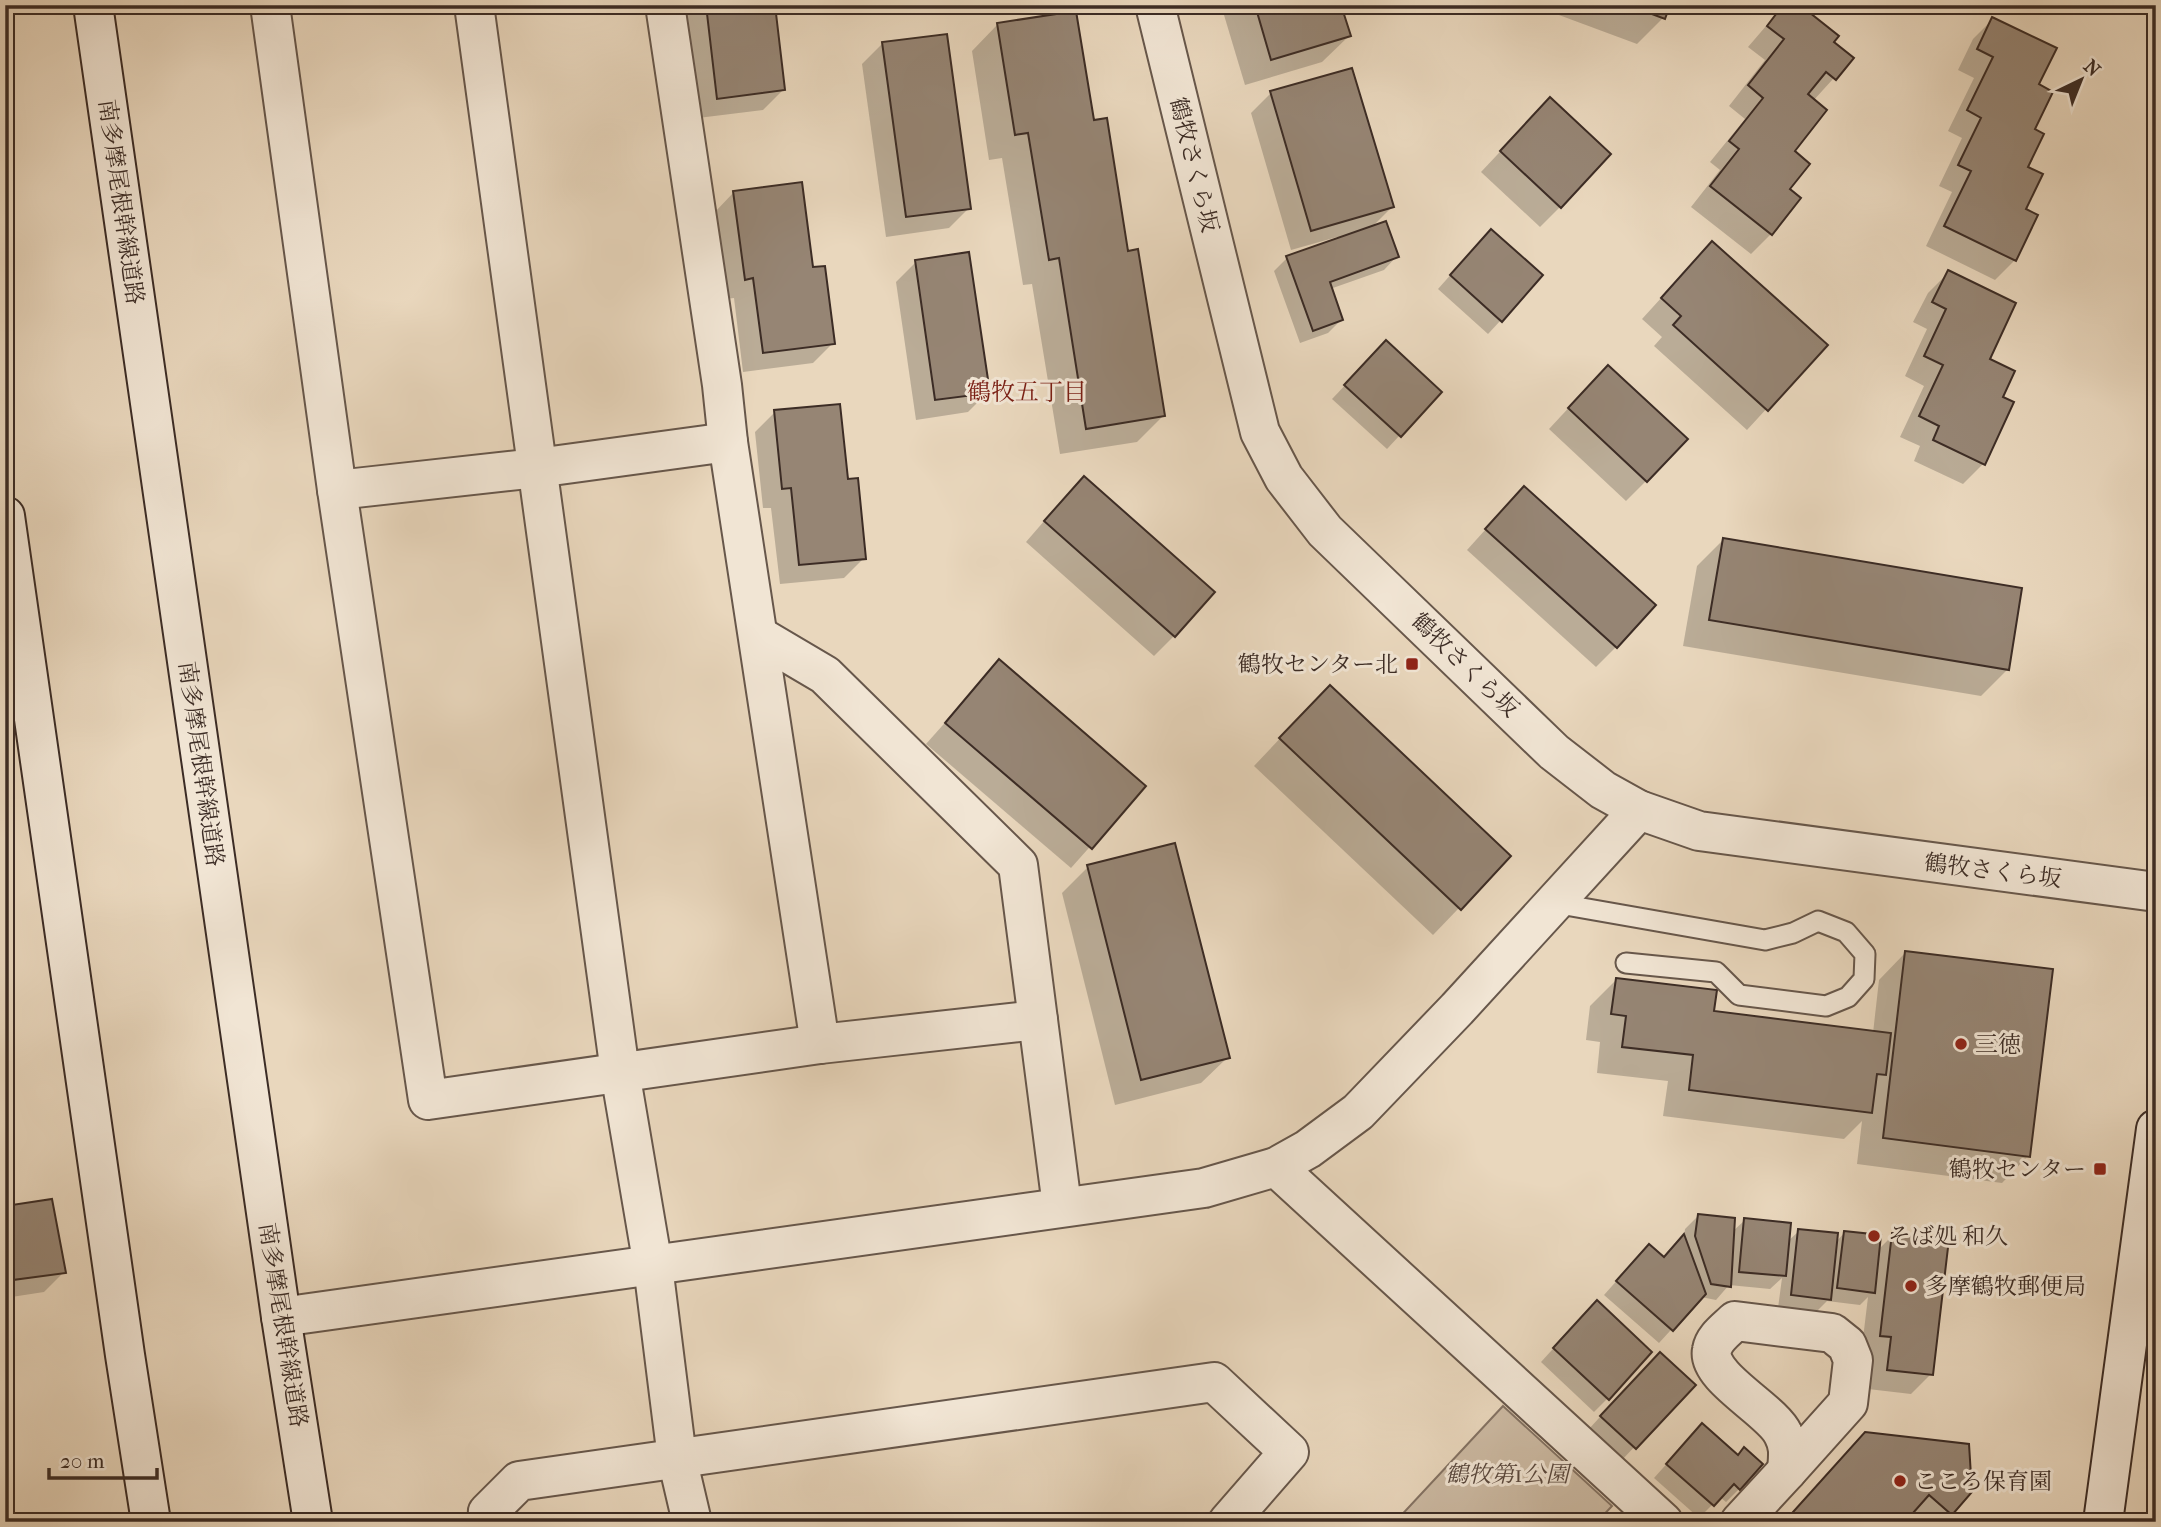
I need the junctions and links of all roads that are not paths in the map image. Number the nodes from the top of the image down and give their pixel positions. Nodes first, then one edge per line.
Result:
1 (93, 5) edge
2 (270, 5) edge
3 (474, 5) edge
4 (665, 5) edge
5 (1155, 5) edge
6 (728, 442) junction
7 (537, 468) junction
8 (337, 490) junction
9 (5, 516) edge
10 (759, 636) junction
11 (1639, 810) junction
12 (2156, 892) edge
13 (1554, 903) junction
14 (1626, 963) dead end
15 (1038, 1020) junction
16 (820, 1044) junction
17 (620, 1072) junction
18 (2156, 1129) edge
19 (1276, 1167) junction
20 (1062, 1206) junction
21 (653, 1266) junction
22 (281, 1317) junction
23 (1779, 1428) junction
24 (1822, 1432) junction
25 (677, 1458) junction
26 (1787, 1471) junction
27 (151, 1522) edge
28 (313, 1522) edge
29 (491, 1522) edge
30 (692, 1522) edge
31 (1228, 1522) edge
32 (1663, 1522) edge
33 (1740, 1522) edge
34 (2103, 1522) edge

1 - 22 street, 南多摩尾根幹線道路
2 - 8 street
3 - 7 street
4 - 6 street
5 - 11 street, 鶴牧さくら坂
6 - 7 street
6 - 10 street
7 - 8 street
7 - 17 street
8 - 17 street
9 - 27 street
10 - 15 street
10 - 16 street
11 - 12 street, 鶴牧さくら坂
11 - 13 street
13 - 14 lane
13 - 19 street
15 - 16 street
15 - 20 street
16 - 17 street
17 - 21 street
18 - 34 street
19 - 20 street
19 - 32 street
20 - 21 street
21 - 22 street
21 - 25 street
22 - 28 street, 南多摩尾根幹線道路
23 - 24 street
23 - 24 street
23 - 26 street
24 - 26 street
25 - 29 street
25 - 30 street
25 - 31 street
26 - 33 street

